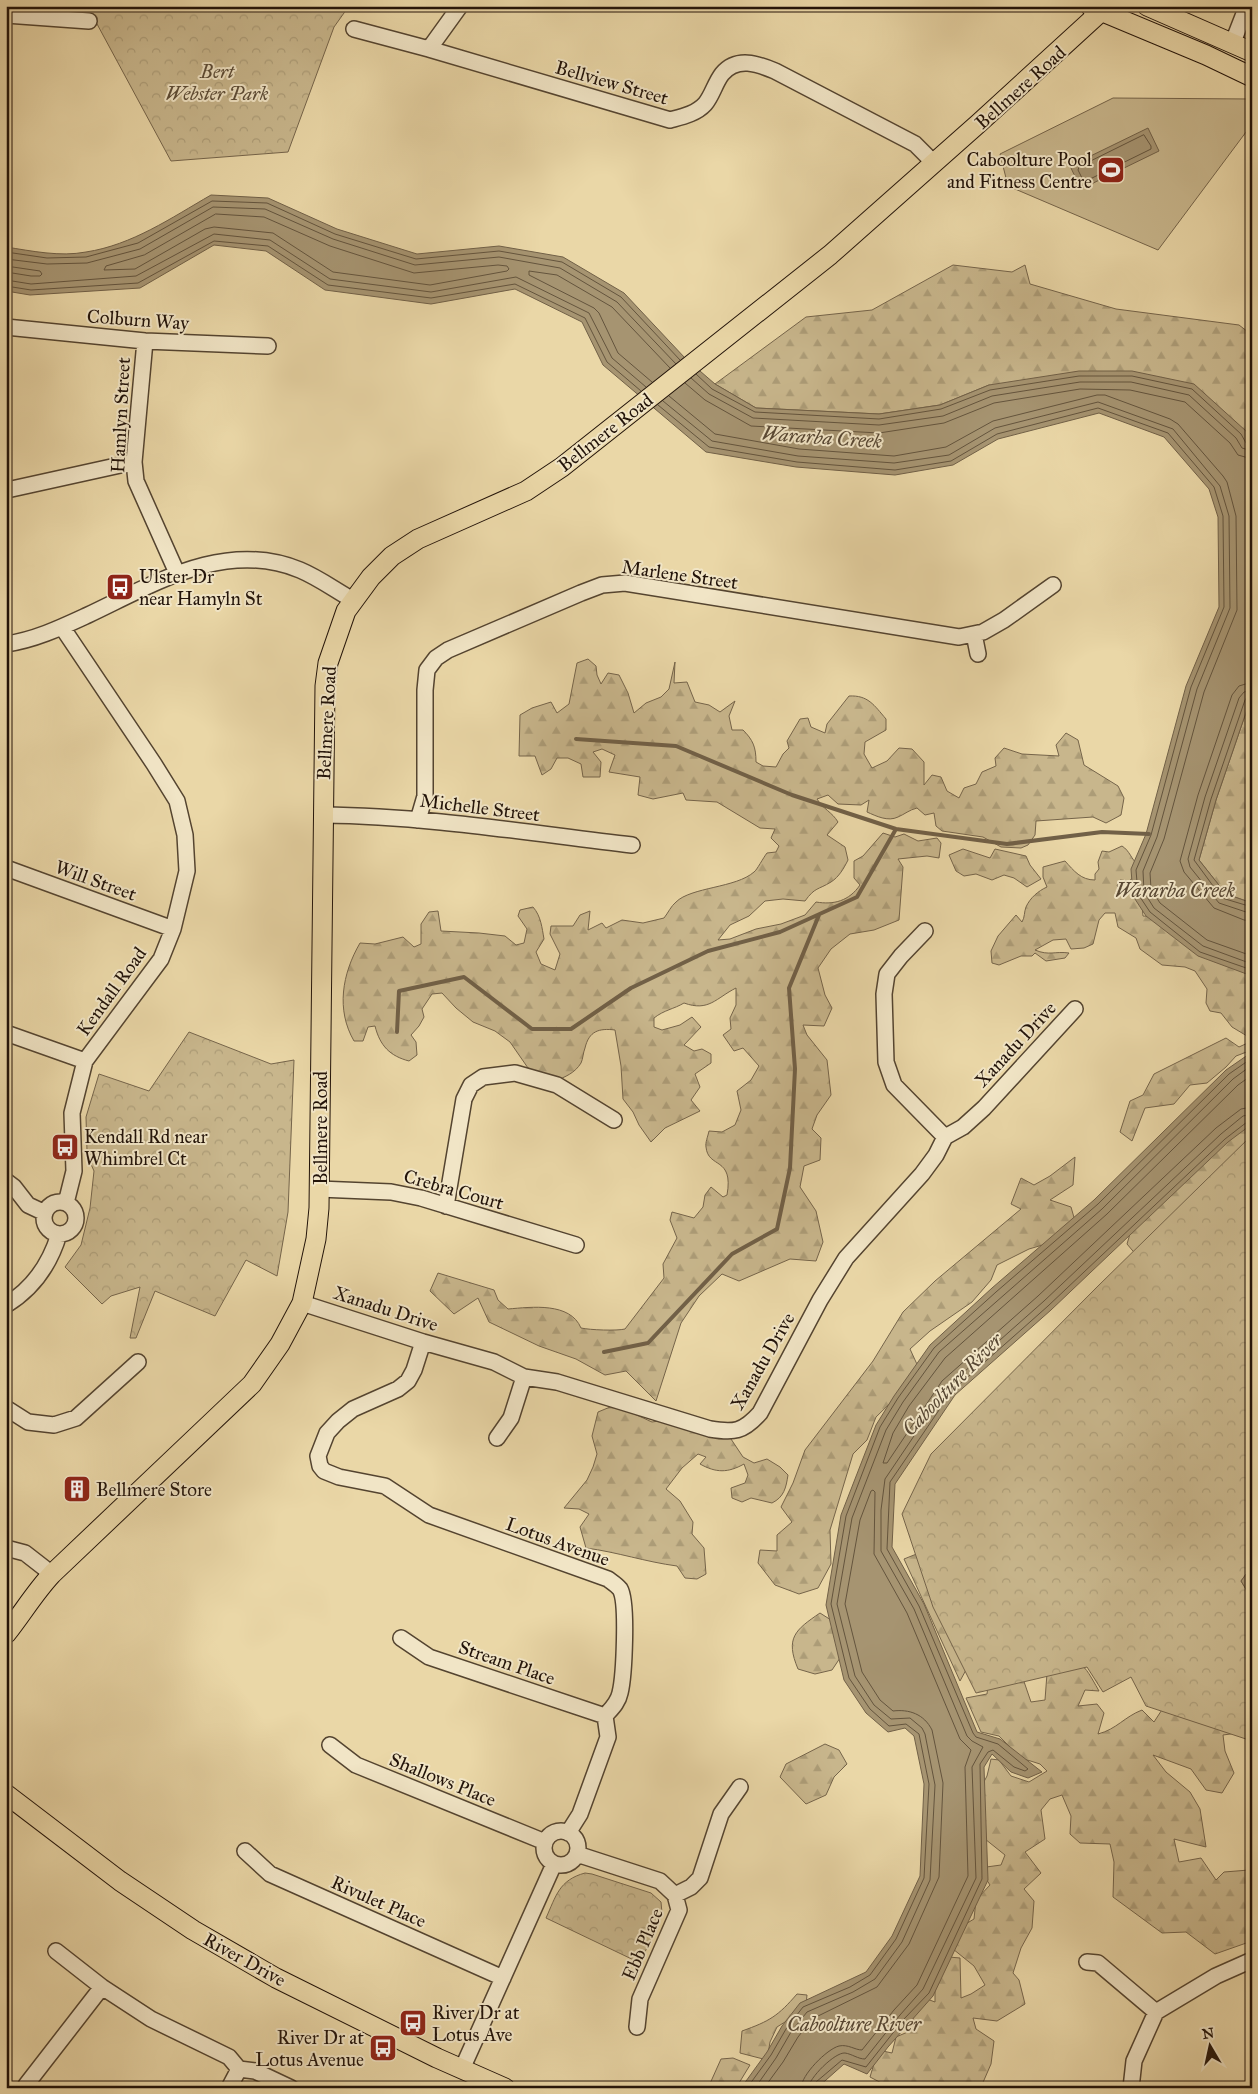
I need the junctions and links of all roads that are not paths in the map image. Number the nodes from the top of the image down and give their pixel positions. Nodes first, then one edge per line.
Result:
1 (460, 6) edge
2 (1146, 6) edge
3 (1247, 6) edge
4 (1099, 8) edge
5 (6, 14) edge
6 (89, 21) dead end
7 (354, 29) dead end
8 (1233, 42) junction
9 (429, 49) junction
10 (1252, 52) edge
11 (1252, 77) edge
12 (934, 163) junction
13 (6, 327) edge
14 (145, 341) junction
15 (268, 346) dead end
16 (134, 462) junction
17 (6, 490) edge
18 (177, 573) junction
19 (1053, 585) dead end
20 (353, 600) junction
21 (62, 627) junction
22 (974, 634) junction
23 (6, 644) edge
24 (978, 654) dead end
25 (323, 815) junction
26 (418, 820) junction
27 (632, 845) dead end
28 (6, 868) edge
29 (173, 929) junction
30 (925, 931) dead end
31 (1075, 1009) dead end
32 (6, 1033) edge
33 (84, 1061) junction
34 (614, 1120) dead end
35 (945, 1137) junction
36 (6, 1181) edge
37 (319, 1189) junction
38 (66, 1203) junction
39 (446, 1206) junction
40 (45, 1213) junction
41 (58, 1234) junction
42 (576, 1245) dead end
43 (302, 1303) junction
44 (6, 1305) edge
45 (423, 1342) junction
46 (138, 1362) dead end
47 (524, 1377) junction
48 (6, 1408) edge
49 (497, 1438) dead end
50 (6, 1548) edge
51 (52, 1574) junction
52 (38, 1589) junction
53 (6, 1613) edge
54 (6, 1634) edge
55 (401, 1638) dead end
56 (605, 1716) junction
57 (330, 1745) dead end
58 (740, 1787) dead end
59 (7, 1793) edge
60 (568, 1833) junction
61 (545, 1842) junction
62 (244, 1851) dead end
63 (576, 1856) junction
64 (554, 1864) junction
65 (675, 1896) junction
66 (56, 1951) dead end
67 (1252, 1960) edge
68 (1086, 1962) dead end
69 (503, 1978) junction
70 (102, 1987) junction
71 (1156, 2012) junction
72 (637, 2027) dead end
73 (239, 2069) junction
74 (462, 2069) junction
75 (26, 2088) edge
76 (229, 2088) edge
77 (291, 2088) edge
78 (505, 2088) edge
79 (1131, 2088) edge

1 - 9 street
2 - 8 main road
3 - 8 street
4 - 11 main road
4 - 12 main road, Bellmere Road
5 - 6 street
7 - 9 street, Bellview Street
8 - 10 main road
9 - 12 street, Bellview Street
12 - 20 main road, Bellmere Road
13 - 14 street, Colburn Way
14 - 15 street, Colburn Way
14 - 16 street, Hamlyn Street
16 - 17 street
16 - 18 street, Hamlyn Street
18 - 20 street
18 - 21 street
19 - 22 street, Marlene Street
20 - 25 main road, Bellmere Road
21 - 23 street
21 - 29 street, Kendall Road
22 - 24 street
22 - 26 street, Marlene Street
25 - 26 street, Michelle Street
25 - 37 main road, Bellmere Road
26 - 27 street, Michelle Street
28 - 29 street, Will Street
29 - 33 street, Kendall Road
30 - 35 street
31 - 35 street, Xanadu Drive
32 - 33 street
33 - 38 street, Kendall Road
34 - 39 street
35 - 47 street, Xanadu Drive
36 - 40 street
37 - 39 street, Crebra Court
37 - 43 main road, Bellmere Road
38 - 40 street
38 - 41 street
39 - 42 street, Crebra Court
40 - 41 street
41 - 44 street
43 - 45 street, Xanadu Drive
43 - 51 main road, Bellmere Road
45 - 47 street, Xanadu Drive
45 - 56 street, Lotus Avenue
46 - 48 street
47 - 49 street
50 - 51 street
51 - 52 main road, Bellmere Road
52 - 53 main road, Bellmere Road
52 - 54 main road, Bellmere Road
55 - 56 street, Stream Place
56 - 60 street
57 - 61 street, Shallows Place
58 - 65 street
59 - 74 main road, River Drive
60 - 61 street
60 - 63 street
61 - 64 street
62 - 69 street, Rivulet Place
63 - 64 street
63 - 65 street, Ebb Place
64 - 69 street
65 - 72 street, Ebb Place
66 - 70 street
67 - 71 street
68 - 71 street
69 - 74 street
70 - 73 street
70 - 75 street
71 - 79 street
73 - 76 street
73 - 77 street
74 - 78 main road, River Drive

